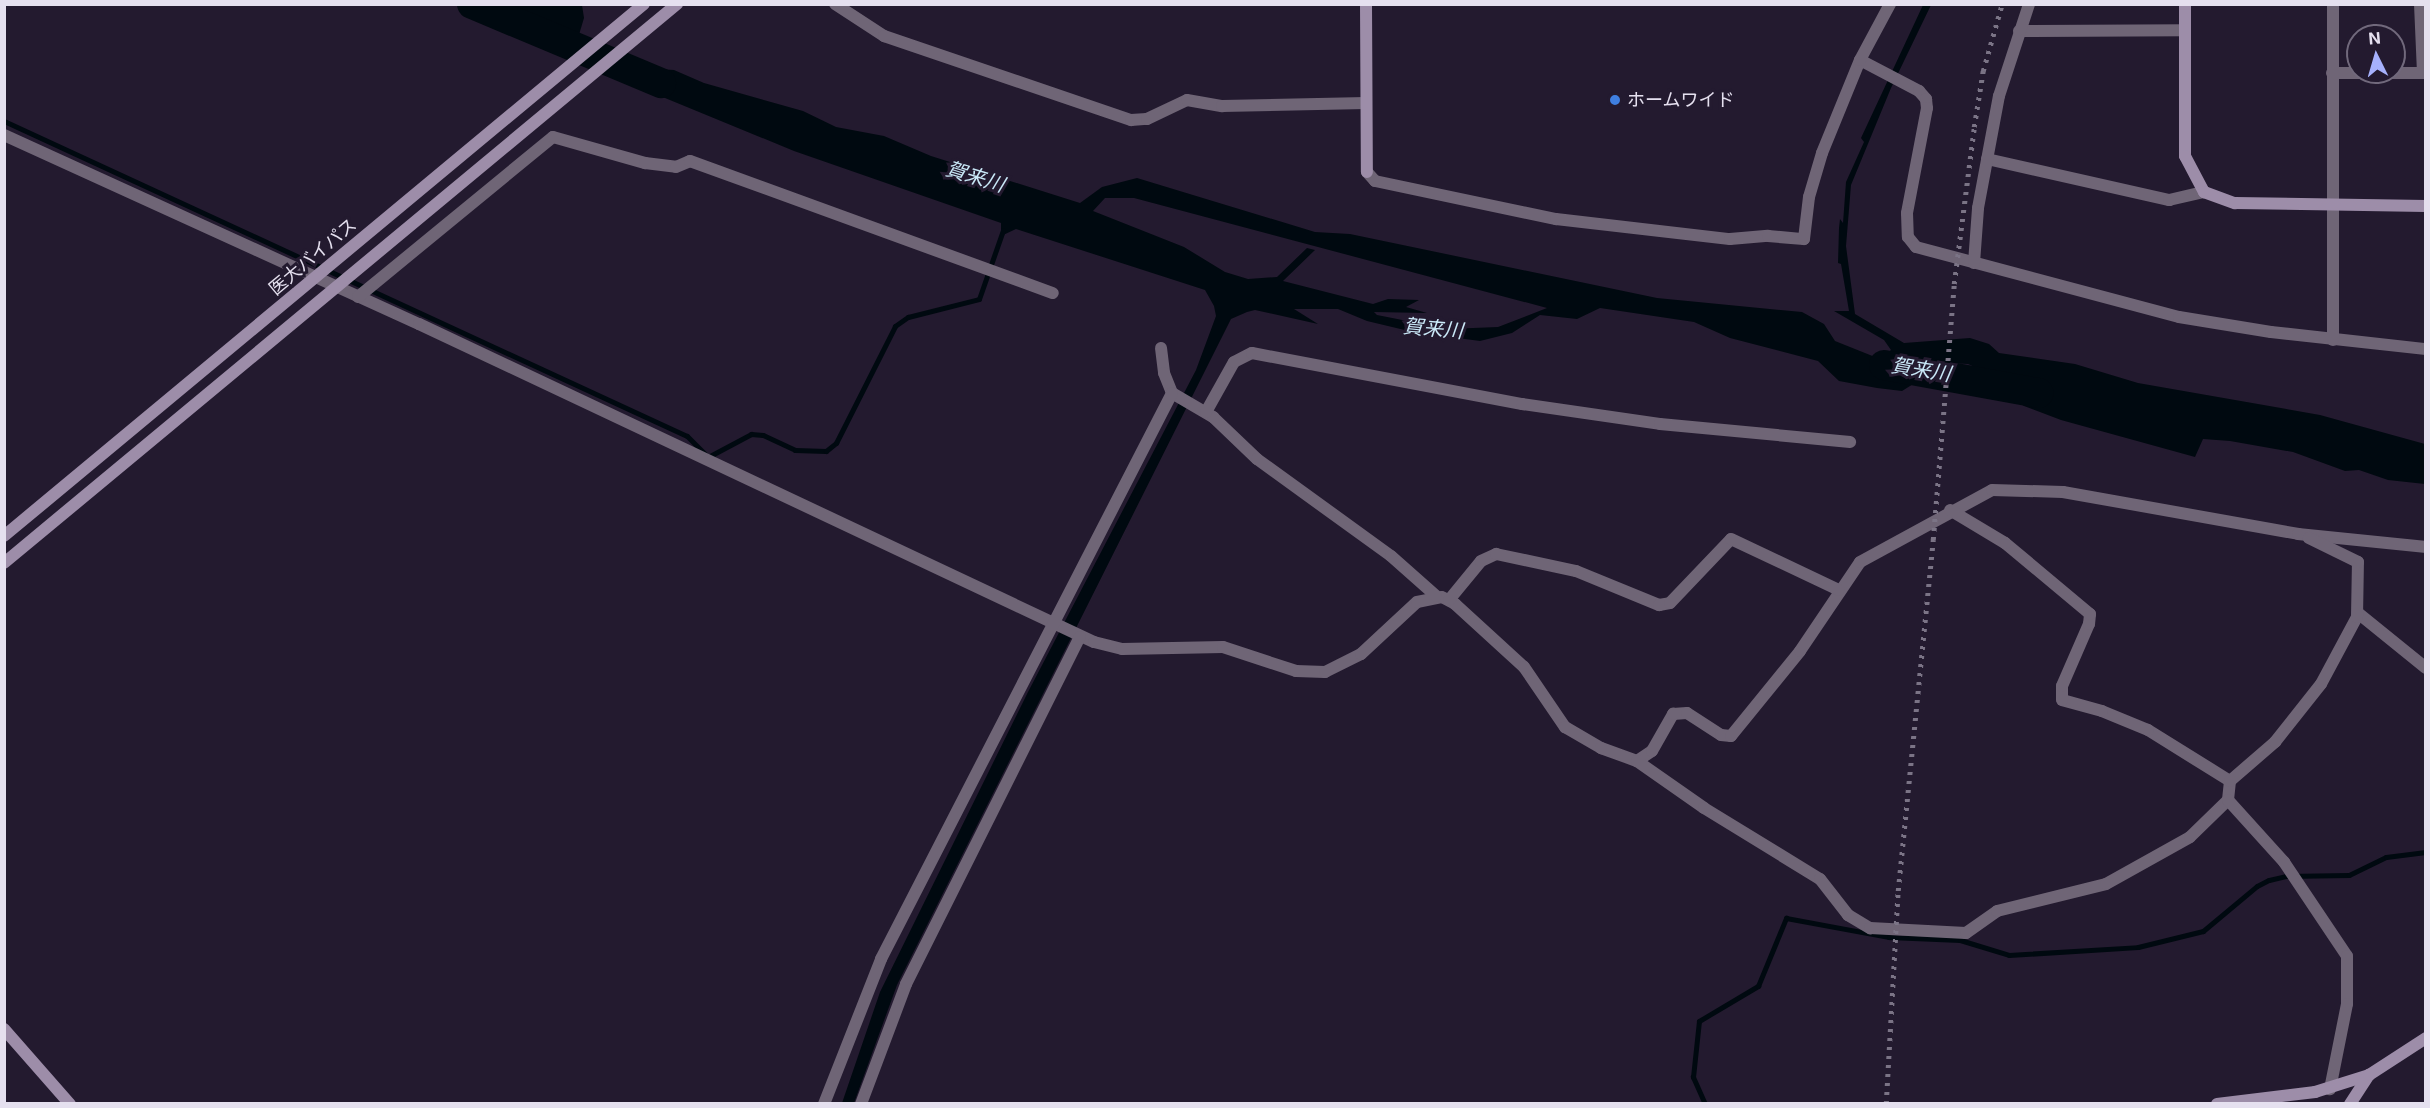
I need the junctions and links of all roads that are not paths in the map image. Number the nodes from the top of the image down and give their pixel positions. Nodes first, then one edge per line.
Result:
1 (644, 4) edge
2 (677, 4) edge
3 (835, 4) edge
4 (1366, 4) edge
5 (1890, 4) edge
6 (2029, 4) edge
7 (2185, 4) edge
8 (2332, 4) edge
9 (2420, 4) edge
10 (2185, 30) junction
11 (2019, 31) junction
12 (1860, 60) junction
13 (2424, 73) edge
14 (2332, 74) junction
15 (1366, 103) junction
16 (4, 135) edge
17 (1987, 159) junction
18 (1367, 172) joint
19 (2204, 192) junction
20 (2332, 206) junction
21 (2426, 206) edge
22 (1974, 263) junction
23 (317, 277) junction
24 (338, 286) junction
25 (1053, 293) dead end
26 (358, 297) junction
27 (2332, 340) junction
28 (1161, 348) dead end
29 (2426, 349) edge
30 (1172, 393) junction
31 (1206, 412) junction
32 (1850, 442) dead end
33 (1950, 510) junction
34 (2298, 534) junction
35 (4, 536) edge
36 (2426, 547) edge
37 (4, 563) edge
38 (1839, 590) junction
39 (1436, 596) junction
40 (1449, 600) junction
41 (2358, 613) junction
42 (1052, 623) junction
43 (1080, 637) junction
44 (2426, 668) edge
45 (1637, 761) junction
46 (2230, 781) junction
47 (2228, 800) junction
48 (4, 1029) edge
49 (2426, 1038) edge
50 (2369, 1075) junction
51 (2330, 1089) junction
52 (70, 1104) edge
53 (824, 1104) edge
54 (861, 1104) edge
55 (2217, 1104) edge
56 (2350, 1104) edge

1 - 23 main road, 医大バイパス
2 - 24 main road
3 - 15 street
4 - 15 main road
5 - 12 street
6 - 11 street
7 - 10 main road
8 - 14 street
9 - 13 street
10 - 11 street
10 - 19 main road
11 - 17 street
12 - 18 street
12 - 22 street
13 - 14 street
14 - 20 street
15 - 18 main road
16 - 23 street
17 - 19 street
17 - 22 street
19 - 20 main road
20 - 21 main road
20 - 27 street
22 - 27 street
23 - 24 street
23 - 35 main road, 医大バイパス
24 - 26 street
24 - 37 main road
25 - 26 street
26 - 42 street
27 - 29 street
28 - 30 street
30 - 31 street
30 - 42 street
31 - 32 street
31 - 39 street
33 - 34 street
33 - 38 street
33 - 46 street
34 - 36 street
34 - 41 street
38 - 40 street
38 - 45 street
39 - 40 street
39 - 43 street
40 - 45 street
41 - 44 street
41 - 46 street
42 - 43 street
42 - 53 street
43 - 54 street
45 - 47 street
46 - 47 street
47 - 51 street
48 - 52 main road
49 - 50 main road
50 - 51 main road
50 - 56 main road
51 - 55 main road

